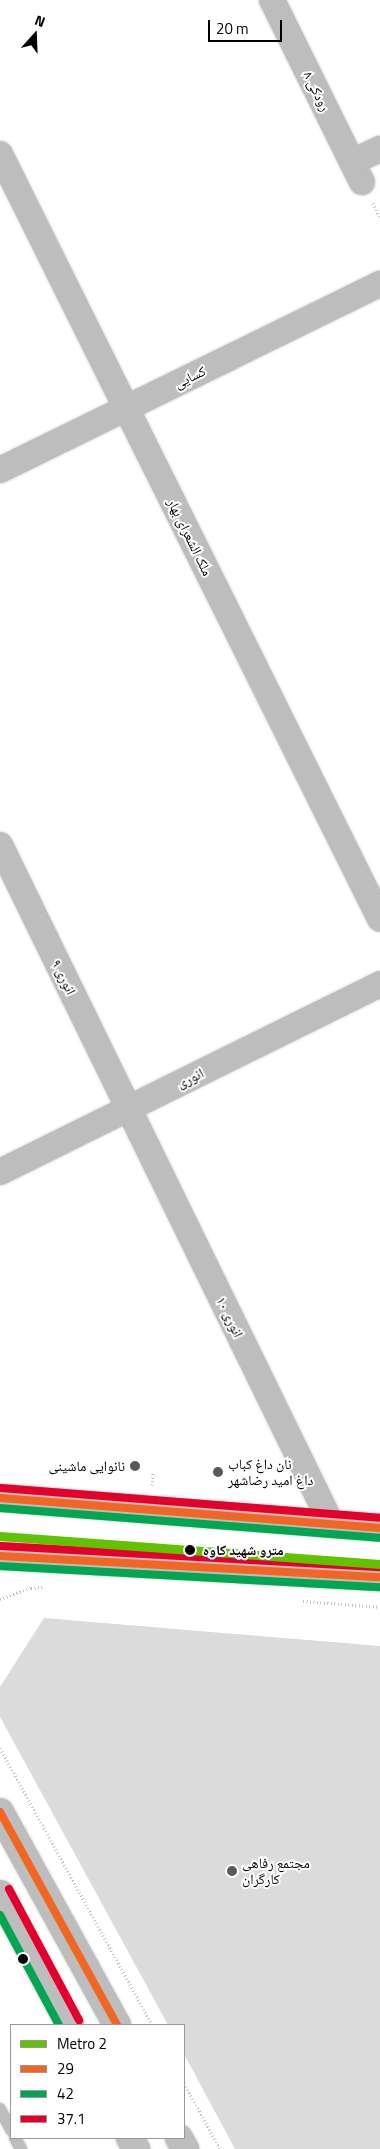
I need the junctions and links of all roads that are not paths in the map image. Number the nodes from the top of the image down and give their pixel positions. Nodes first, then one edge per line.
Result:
1 (272, 0) edge
2 (380, 149) edge
3 (0, 154) edge
4 (380, 284) edge
5 (126, 409) junction
6 (0, 470) edge
7 (0, 845) edge
8 (380, 920) edge
9 (380, 984) edge
10 (128, 1109) junction
11 (0, 1172) edge
12 (0, 1498) edge
13 (332, 1525) junction
14 (380, 1528) edge
15 (2, 1557) edge
16 (380, 1577) edge
17 (0, 1812) edge
18 (0, 1894) edge
19 (69, 2024) edge
20 (116, 2024) edge
21 (0, 2109) edge
22 (10, 2128) edge

1 - 2 street, رودکی ۸
3 - 5 street, ملک الشعرای بهار
4 - 5 street, کسایی
5 - 6 street, کسایی
5 - 8 street, ملک الشعرای بهار
7 - 10 street, انوری ۹
9 - 10 street, انوری
10 - 11 street, انوری
10 - 13 street, انوری ۱۰
12 - 13 main road
13 - 14 main road
15 - 16 main road
17 - 20 main road
18 - 19 main road
21 - 22 lane

